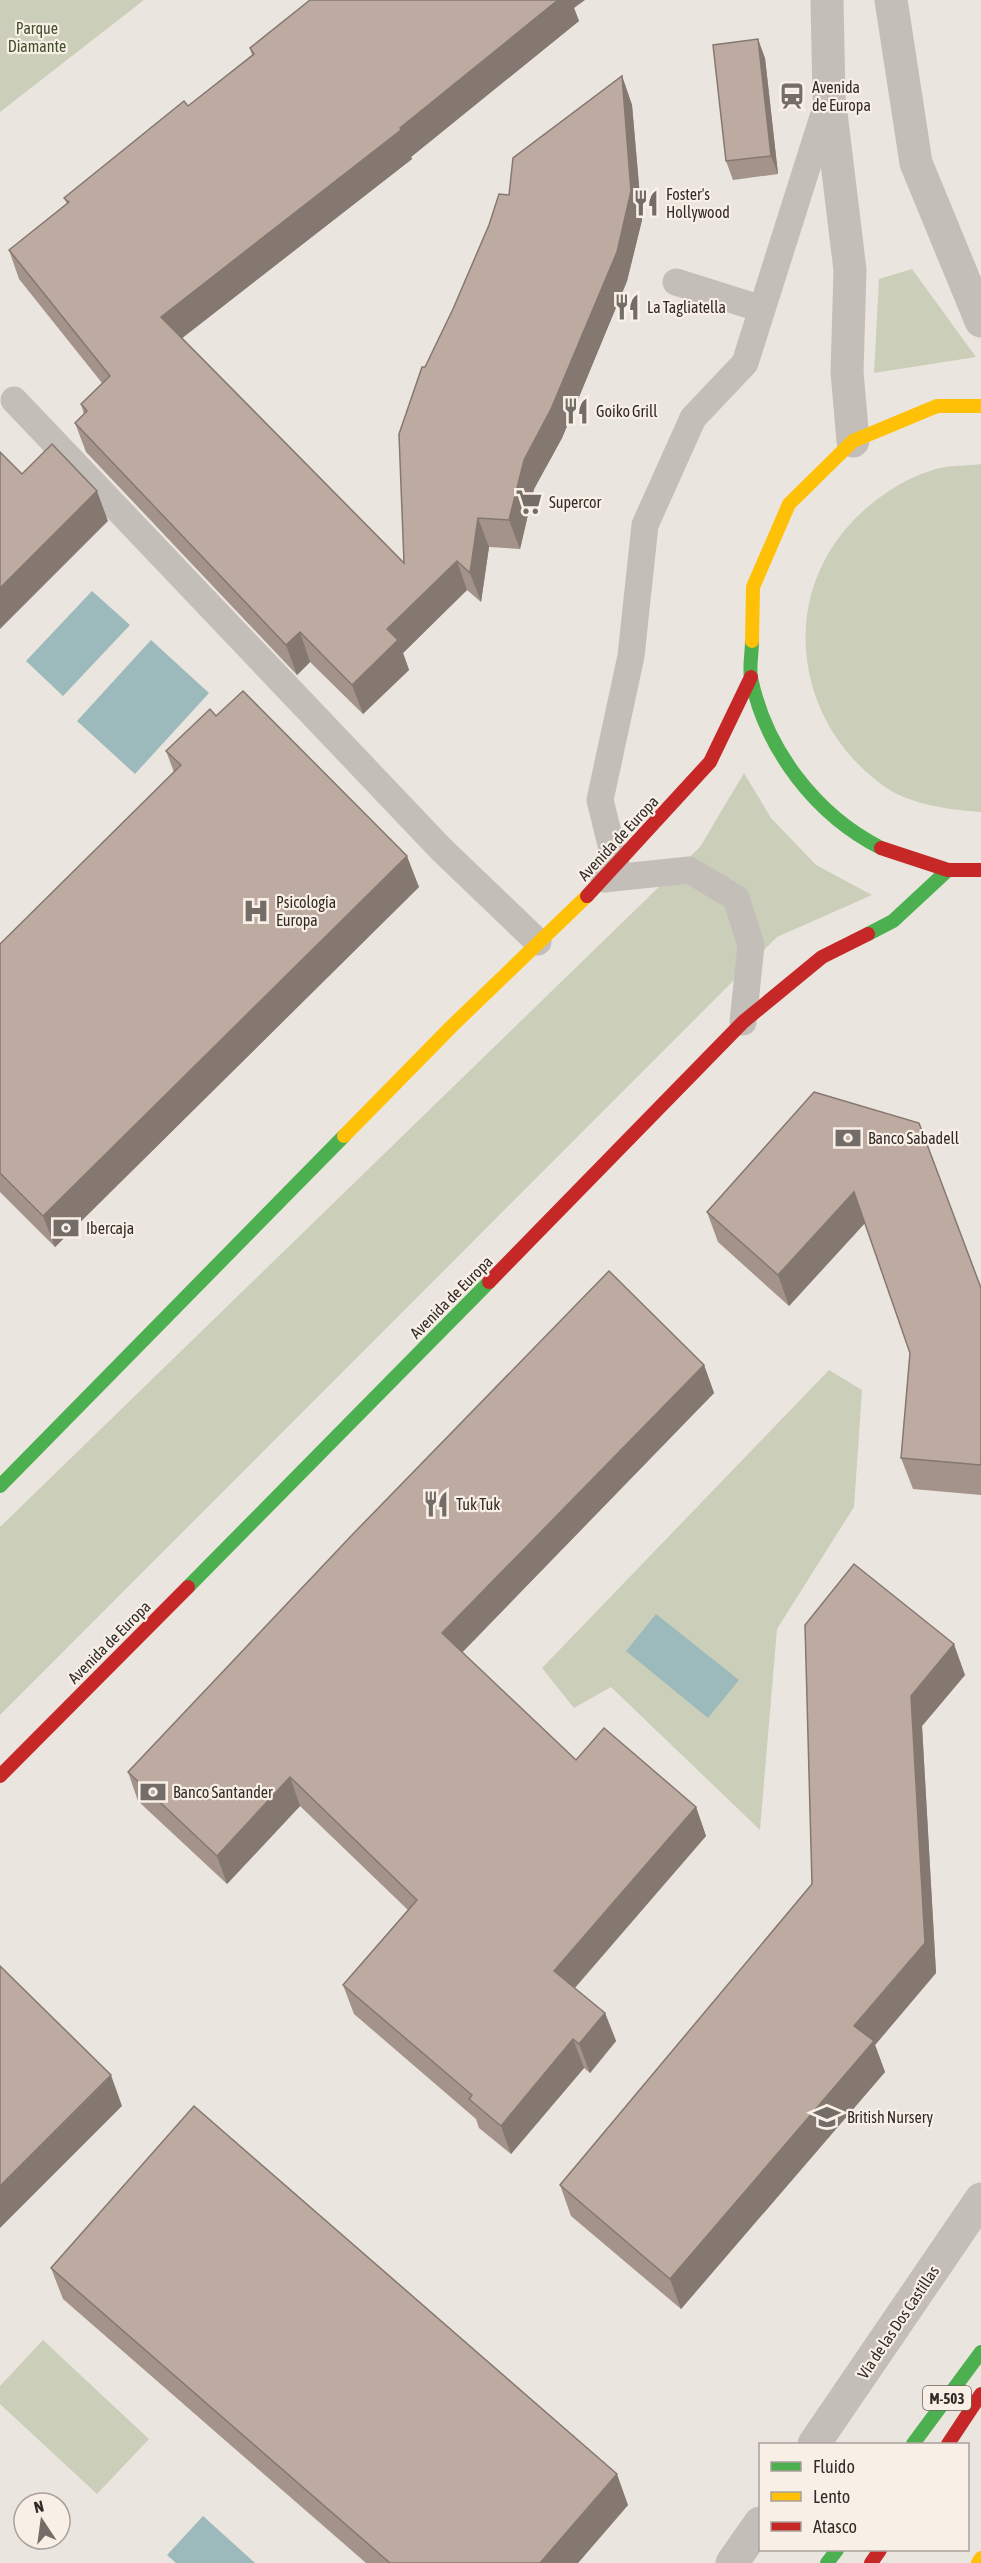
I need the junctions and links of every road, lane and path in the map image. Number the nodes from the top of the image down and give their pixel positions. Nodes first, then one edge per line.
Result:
1 (827, 0) edge
2 (891, 0) edge
3 (829, 97) junction
4 (676, 282) dead end
5 (762, 309) junction
6 (981, 321) edge
7 (14, 400) dead end
8 (981, 406) edge
9 (853, 441) junction
10 (751, 677) junction
11 (948, 870) junction
12 (981, 870) edge
13 (610, 872) junction
14 (538, 942) junction
15 (743, 1022) junction
16 (0, 1486) edge
17 (0, 1776) edge
18 (981, 2199) edge
19 (981, 2352) edge
20 (981, 2394) edge
21 (815, 2443) edge
22 (914, 2443) edge
23 (949, 2443) edge
24 (759, 2524) edge
25 (836, 2551) edge
26 (981, 2558) edge
27 (732, 2563) edge
28 (827, 2563) edge
29 (978, 2563) edge

1 - 3 street
2 - 6 street
3 - 5 lane
3 - 9 street
4 - 5 lane
5 - 13 lane
7 - 14 lane
8 - 9 main road
9 - 10 main road
10 - 11 main road
10 - 13 main road, Avenida de Europa
11 - 12 main road
11 - 15 main road, Avenida de Europa
13 - 14 main road, Avenida de Europa
13 - 15 lane
14 - 16 main road, Avenida de Europa
15 - 17 main road, Avenida de Europa
18 - 21 street, Vía de las Dos Castillas
19 - 22 main road, M-503
20 - 23 main road, M-503
24 - 27 street
25 - 28 main road
26 - 29 main road

